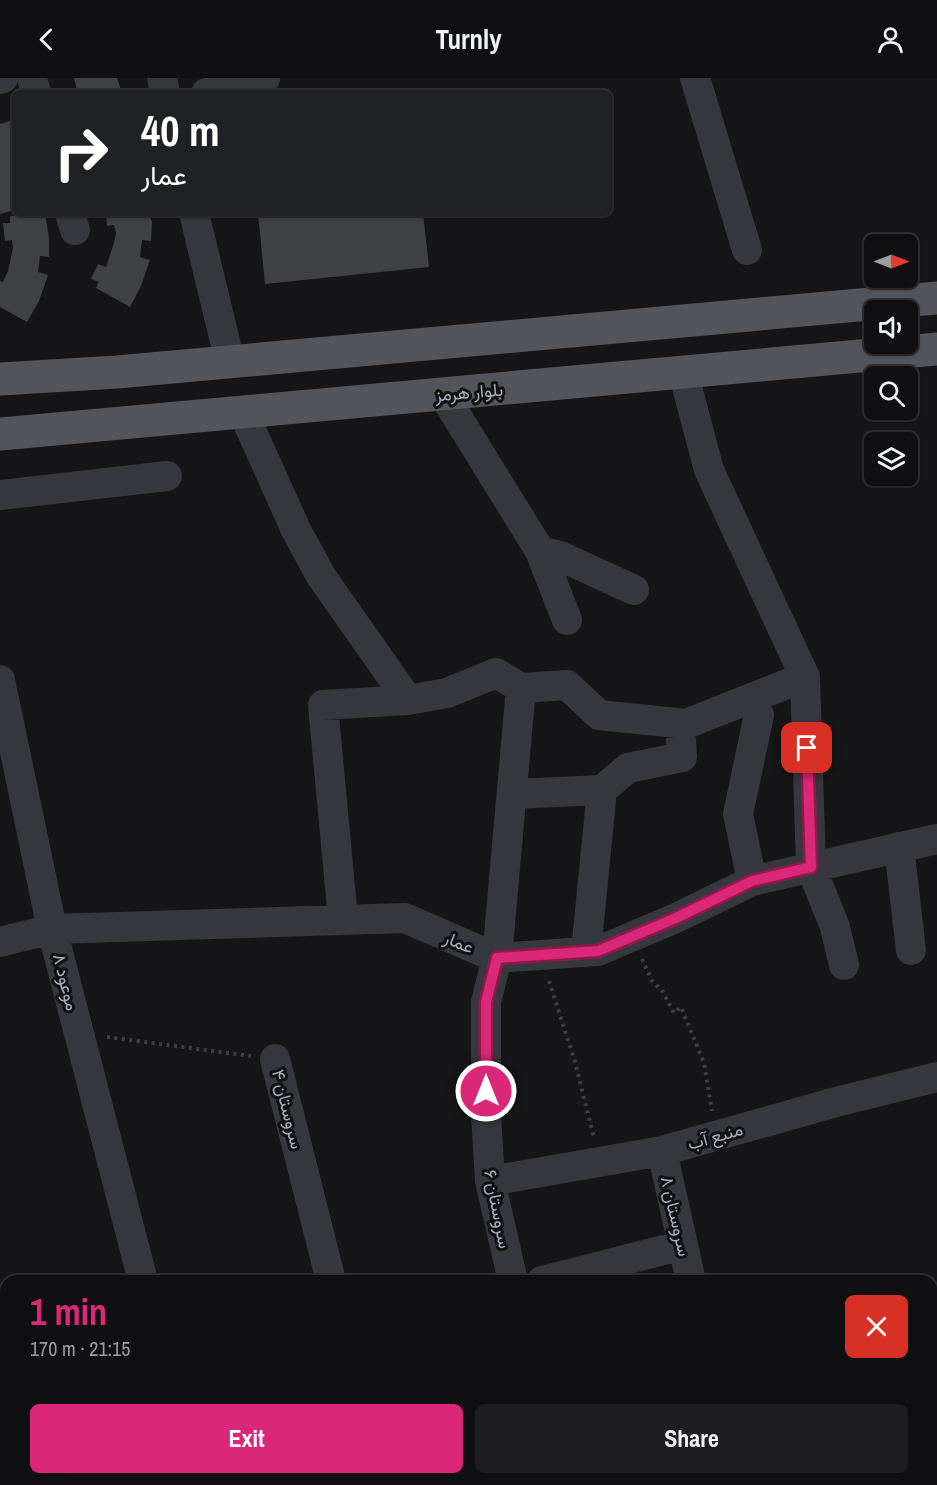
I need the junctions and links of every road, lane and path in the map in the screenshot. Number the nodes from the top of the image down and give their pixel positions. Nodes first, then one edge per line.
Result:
1 (265, 78) edge
2 (695, 78) edge
3 (218, 90) edge
4 (195, 216) edge
5 (747, 250) dead end
6 (937, 298) edge
7 (937, 349) edge
8 (230, 362) junction
9 (683, 372) junction
10 (0, 379) edge
11 (442, 394) junction
12 (243, 412) junction
13 (0, 434) edge
14 (167, 476) dead end
15 (0, 495) edge
16 (540, 551) junction
17 (634, 590) dead end
18 (567, 621) dead end
19 (805, 677) junction
20 (0, 680) edge
21 (522, 688) junction
22 (408, 700) junction
23 (4, 715) edge
24 (759, 715) dead end
25 (680, 724) junction
26 (602, 790) junction
27 (512, 794) junction
28 (937, 839) edge
29 (900, 847) junction
30 (811, 867) junction
31 (752, 881) junction
32 (343, 919) junction
33 (52, 928) junction
34 (633, 936) junction
35 (0, 942) edge
36 (911, 950) dead end
37 (586, 952) junction
38 (540, 955) junction
39 (497, 958) junction
40 (844, 965) dead end
41 (79, 1033) junction
42 (275, 1059) joint
43 (937, 1077) edge
44 (716, 1136) junction
45 (662, 1151) junction
46 (600, 1162) junction
47 (490, 1181) junction
48 (683, 1245) junction
49 (141, 1275) edge
50 (329, 1275) edge
51 (512, 1275) edge
52 (566, 1275) edge
53 (690, 1275) edge

1 - 3 street
2 - 5 street
4 - 8 street
6 - 8 main road
7 - 9 main road, بلوار هرمز
8 - 10 main road
9 - 11 main road, بلوار هرمز
9 - 19 street
11 - 12 main road, بلوار هرمز
11 - 16 street
12 - 13 main road, بلوار هرمز
12 - 22 street
14 - 15 street
16 - 17 street
16 - 18 street
19 - 25 street
19 - 30 street
20 - 23 street, موعود ۸
21 - 22 street
21 - 25 street
21 - 27 street, سروستان ۶
22 - 32 street
23 - 33 street, موعود ۸
24 - 31 street
25 - 26 street
26 - 27 street
26 - 37 street
27 - 39 street, سروستان ۶
28 - 29 street, عمار
29 - 30 street, عمار
29 - 36 street
30 - 31 street, عمار
30 - 40 street
31 - 34 street, عمار
32 - 33 street, عمار
32 - 39 street, عمار
33 - 35 street, عمار
33 - 41 street, موعود ۸
34 - 37 street, عمار
34 - 44 path
37 - 38 street, عمار
38 - 39 street, عمار
38 - 46 path
39 - 47 street, سروستان ۶
41 - 42 path, سروستان ۴
41 - 49 street, موعود ۸
42 - 50 street, سروستان ۴
43 - 44 street, منبع آب
44 - 45 street, منبع آب
45 - 46 street, منبع آب
45 - 48 street, سروستان ۸
46 - 47 street, منبع آب
47 - 51 street, سروستان ۶
48 - 52 street
48 - 53 street, سروستان ۸

